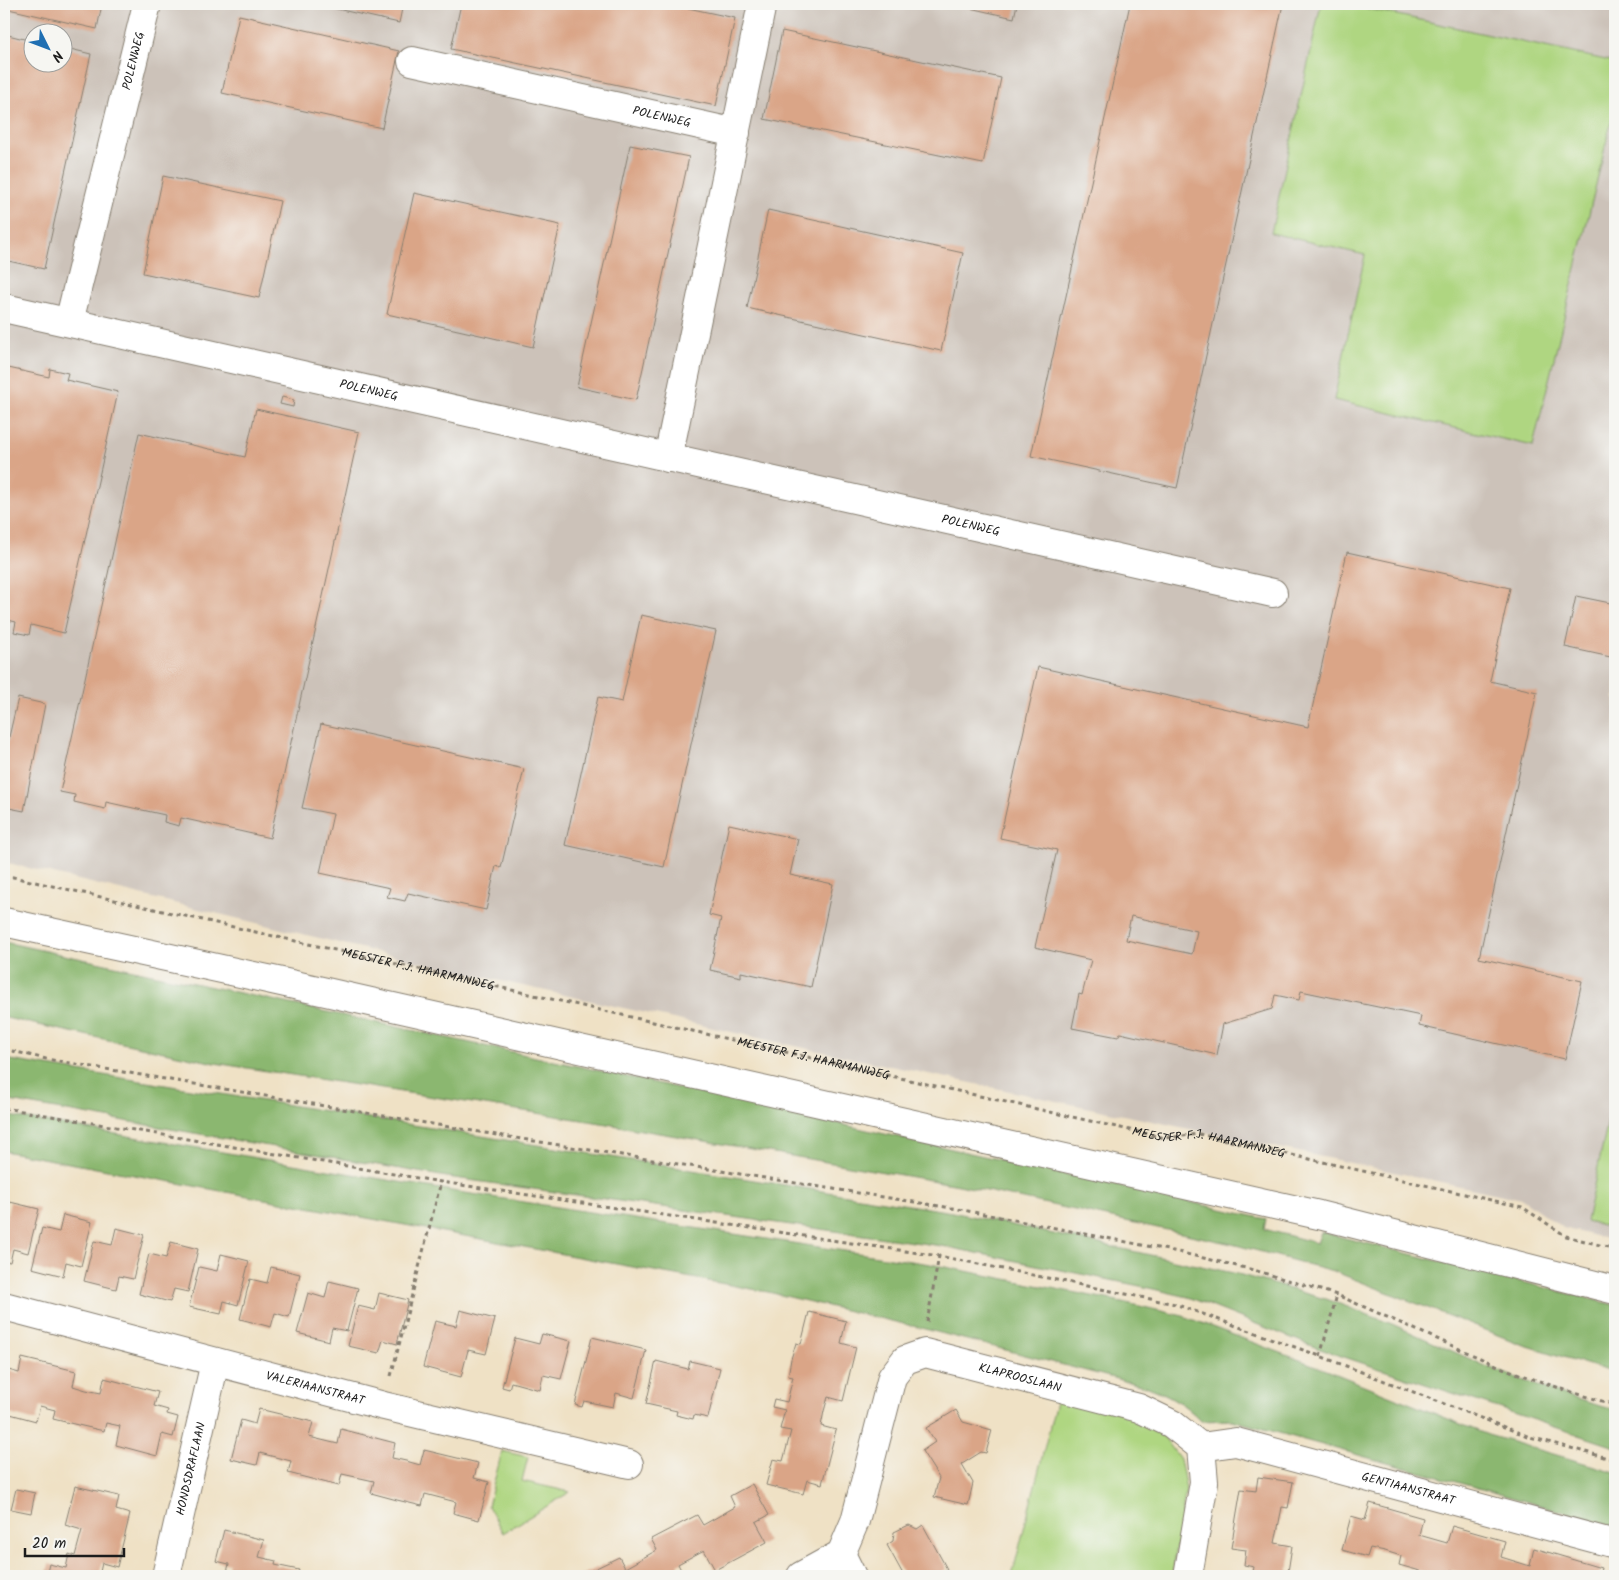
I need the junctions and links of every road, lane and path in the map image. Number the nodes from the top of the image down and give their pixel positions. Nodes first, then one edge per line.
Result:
1 (147, 4) edge
2 (762, 4) edge
3 (412, 61) dead end
4 (736, 133) junction
5 (4, 308) edge
6 (70, 322) junction
7 (668, 458) junction
8 (1273, 593) dead end
9 (4, 875) edge
10 (4, 922) edge
11 (4, 1049) edge
12 (4, 1108) edge
13 (441, 1182) junction
14 (1615, 1249) edge
15 (938, 1256) junction
16 (1615, 1290) edge
17 (1337, 1295) junction
18 (4, 1306) edge
19 (921, 1354) junction
20 (1320, 1356) junction
21 (215, 1362) junction
22 (1615, 1405) edge
23 (384, 1406) junction
24 (1201, 1447) junction
25 (1615, 1460) edge
26 (629, 1464) dead end
27 (1615, 1544) edge
28 (847, 1565) edge
29 (166, 1576) edge
30 (801, 1576) edge
31 (1188, 1576) edge

1 - 6 street, POLENWEG
2 - 4 street
3 - 4 street, POLENWEG
4 - 7 street
5 - 6 street, POLENWEG
6 - 7 street, POLENWEG
7 - 8 street, POLENWEG
9 - 14 path, MEESTER F.J. HAARMANWEG
10 - 16 street
11 - 17 path
12 - 13 path
13 - 15 path
13 - 23 path
15 - 19 path
15 - 20 path
17 - 20 path
17 - 22 path
18 - 21 street, VALERIAANSTRAAT
19 - 24 street, KLAPROOSLAAN
19 - 28 street
20 - 25 path
21 - 23 street, VALERIAANSTRAAT
21 - 29 street, HONDSDRAFLAAN
23 - 26 street, VALERIAANSTRAAT
24 - 27 street, GENTIAANSTRAAT
24 - 31 street
28 - 30 street

